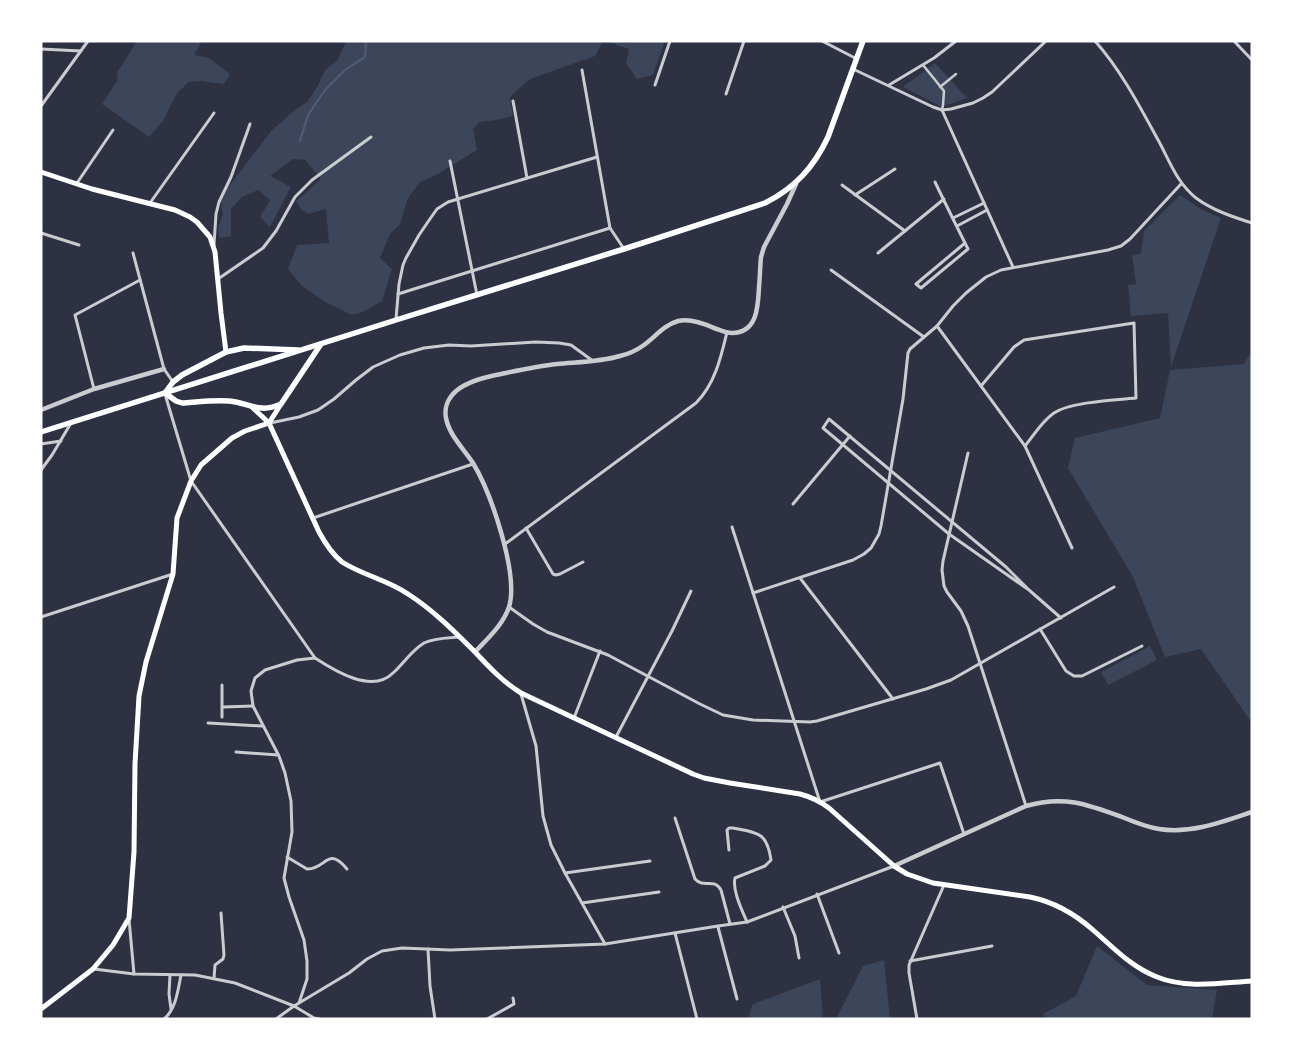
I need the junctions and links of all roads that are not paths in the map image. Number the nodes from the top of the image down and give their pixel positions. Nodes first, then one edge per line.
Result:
1 (88, 41) edge
2 (670, 41) edge
3 (744, 41) edge
4 (822, 41) edge
5 (863, 41) edge
6 (956, 41) edge
7 (1046, 41) edge
8 (1095, 41) edge
9 (1234, 41) edge
10 (41, 48) edge
11 (81, 51) junction
12 (857, 59) junction
13 (1252, 60) edge
14 (923, 65) junction
15 (853, 69) junction
16 (582, 70) dead end
17 (956, 74) dead end
18 (655, 85) dead end
19 (888, 85) junction
20 (940, 87) junction
21 (726, 94) dead end
22 (514, 101) dead end
23 (41, 106) edge
24 (942, 110) junction
25 (214, 113) dead end
26 (250, 124) dead end
27 (113, 130) dead end
28 (371, 137) dead end
29 (597, 157) junction
30 (450, 161) dead end
31 (896, 169) dead end
32 (42, 174) edge
33 (527, 178) junction
34 (796, 182) junction
35 (935, 182) dead end
36 (76, 184) junction
37 (1182, 184) junction
38 (842, 185) dead end
39 (855, 195) junction
40 (458, 200) junction
41 (944, 200) junction
42 (984, 203) junction
43 (149, 204) junction
44 (987, 210) junction
45 (953, 218) junction
46 (1252, 223) edge
47 (957, 226) junction
48 (610, 228) junction
49 (905, 231) junction
50 (41, 233) edge
51 (965, 243) junction
52 (79, 245) dead end
53 (214, 245) junction
54 (624, 249) junction
55 (133, 253) dead end
56 (878, 253) dead end
57 (1013, 267) junction
58 (831, 270) dead end
59 (472, 271) junction
60 (218, 279) junction
61 (140, 280) junction
62 (398, 294) junction
63 (477, 295) junction
64 (396, 320) junction
65 (937, 326) junction
66 (727, 332) junction
67 (924, 337) junction
68 (320, 344) junction
69 (302, 350) junction
70 (226, 352) junction
71 (594, 361) junction
72 (164, 369) junction
73 (173, 382) junction
74 (981, 386) junction
75 (94, 389) junction
76 (165, 393) junction
77 (282, 404) junction
78 (252, 407) junction
79 (42, 409) edge
80 (71, 423) junction
81 (269, 423) junction
82 (41, 432) edge
83 (850, 436) junction
84 (61, 441) junction
85 (41, 444) edge
86 (843, 445) junction
87 (1025, 446) junction
88 (968, 453) dead end
89 (473, 464) junction
90 (41, 470) edge
91 (891, 470) junction
92 (191, 481) junction
93 (888, 483) junction
94 (793, 504) dead end
95 (312, 518) junction
96 (952, 522) junction
97 (732, 526) dead end
98 (526, 528) junction
99 (950, 534) junction
100 (504, 544) junction
101 (1072, 548) dead end
102 (583, 562) dead end
103 (173, 574) junction
104 (800, 578) junction
105 (1114, 587) dead end
106 (1029, 590) junction
107 (691, 591) dead end
108 (753, 593) junction
109 (509, 607) junction
110 (41, 617) edge
111 (1061, 618) junction
112 (1040, 629) junction
113 (459, 637) junction
114 (1142, 646) dead end
115 (600, 651) junction
116 (474, 652) junction
117 (315, 658) junction
118 (980, 664) junction
119 (648, 677) junction
120 (222, 685) dead end
121 (521, 693) junction
122 (893, 698) junction
123 (252, 706) junction
124 (222, 707) junction
125 (222, 717) dead end
126 (574, 718) junction
127 (795, 722) junction
128 (208, 723) dead end
129 (263, 726) junction
130 (616, 737) junction
131 (236, 752) dead end
132 (278, 756) junction
133 (820, 802) junction
134 (1026, 806) junction
135 (1252, 812) edge
136 (675, 818) dead end
137 (964, 834) junction
138 (729, 850) dead end
139 (287, 857) junction
140 (650, 861) dead end
141 (894, 866) junction
142 (347, 869) dead end
143 (565, 873) junction
144 (945, 885) junction
145 (660, 892) dead end
146 (817, 894) junction
147 (582, 903) junction
148 (783, 907) junction
149 (220, 913) dead end
150 (129, 918) junction
151 (747, 922) junction
152 (730, 924) junction
153 (718, 926) junction
154 (675, 933) junction
155 (605, 944) junction
156 (992, 946) dead end
157 (428, 950) junction
158 (840, 953) dead end
159 (800, 958) dead end
160 (910, 961) junction
161 (93, 969) junction
162 (134, 974) junction
163 (170, 975) junction
164 (181, 975) junction
165 (214, 978) junction
166 (1252, 981) edge
167 (170, 994) junction
168 (177, 994) junction
169 (513, 998) dead end
170 (737, 999) dead end
171 (299, 1004) junction
172 (294, 1006) junction
173 (41, 1009) edge
174 (171, 1009) junction
175 (164, 1019) edge
176 (276, 1019) edge
177 (319, 1019) edge
178 (435, 1019) edge
179 (487, 1019) edge
180 (697, 1019) edge
181 (918, 1019) edge

1 - 11 street
2 - 18 street
3 - 21 street
4 - 12 street
5 - 12 main road
6 - 14 street
7 - 24 street
8 - 37 street
9 - 13 street
10 - 11 street
11 - 23 street
12 - 15 main road
14 - 19 street
14 - 20 street
15 - 19 street
15 - 34 main road
16 - 29 street
17 - 20 street
19 - 24 street
20 - 24 street
22 - 33 street
24 - 42 street
25 - 43 street
26 - 53 street
27 - 36 street
28 - 60 street
29 - 33 street
29 - 48 street
30 - 40 street
31 - 39 street
32 - 36 main road
33 - 40 street
34 - 54 main road
34 - 66 street
35 - 41 street
36 - 43 main road
37 - 46 street
37 - 57 street
38 - 39 street
39 - 49 street
40 - 59 street
40 - 62 street
41 - 45 street
41 - 49 street
42 - 44 street
42 - 45 street
43 - 53 main road
44 - 47 street
44 - 57 street
45 - 47 street
47 - 51 street
48 - 54 street
48 - 59 street
49 - 56 street
50 - 52 street
51 - 51 street
53 - 60 main road
54 - 63 main road
55 - 61 street
57 - 65 street
58 - 67 street
59 - 62 street
59 - 63 street
60 - 70 main road
61 - 72 street
61 - 75 street
62 - 64 street
63 - 64 main road
64 - 68 main road
65 - 67 street
65 - 74 street
66 - 71 street
66 - 98 street
67 - 91 street
68 - 69 main road
68 - 77 main road
69 - 70 main road
69 - 76 main road
70 - 73 main road
71 - 81 street
71 - 89 street
72 - 73 street
72 - 75 street
73 - 76 main road
74 - 87 street
74 - 87 street
75 - 79 street
76 - 78 main road
76 - 80 main road
76 - 92 street
77 - 78 main road
77 - 81 main road
78 - 81 main road
80 - 82 main road
80 - 84 street
81 - 92 main road
81 - 95 main road
83 - 86 street
83 - 86 street
83 - 91 street
84 - 85 street
84 - 90 street
86 - 93 street
86 - 94 street
87 - 101 street
88 - 96 street
89 - 95 street
89 - 100 street
91 - 93 street
91 - 96 street
92 - 103 main road
92 - 117 street
93 - 99 street
93 - 104 street
95 - 113 main road
96 - 99 street
96 - 106 street
97 - 108 street
98 - 100 street
98 - 102 street
99 - 106 street
99 - 118 street
100 - 109 street
103 - 110 street
103 - 150 main road
104 - 108 street
104 - 122 street
105 - 111 street
106 - 111 street
107 - 119 street
108 - 127 street
109 - 115 street
109 - 116 street
111 - 112 street
112 - 114 street
112 - 118 street
113 - 116 main road
113 - 117 street
115 - 119 street
115 - 126 street
116 - 121 main road
117 - 123 street
118 - 122 street
118 - 134 street
119 - 127 street
119 - 130 street
120 - 124 street
121 - 126 main road
121 - 143 street
122 - 127 street
123 - 124 street
123 - 129 street
124 - 125 street
126 - 130 main road
127 - 133 street
128 - 129 street
129 - 132 street
130 - 133 main road
131 - 132 street
132 - 139 street
133 - 137 street
133 - 141 main road
134 - 135 street
134 - 137 street
136 - 152 street
137 - 141 street
138 - 151 street
139 - 142 street
139 - 171 street
140 - 143 street
141 - 144 main road
141 - 146 street
143 - 147 street
144 - 160 street
144 - 166 main road
145 - 147 street
146 - 148 street
146 - 158 street
147 - 155 street
148 - 151 street
148 - 159 street
149 - 165 street
150 - 161 main road
150 - 162 street
151 - 152 street
152 - 153 street
153 - 154 street
153 - 170 street
154 - 155 street
154 - 180 street
155 - 157 street
156 - 160 street
157 - 171 street
157 - 178 street
160 - 181 street
161 - 162 street
161 - 173 main road
162 - 163 street
163 - 164 street
163 - 167 street
164 - 165 street
164 - 168 street
165 - 172 street
167 - 168 street
167 - 174 street
168 - 174 street
169 - 179 street
171 - 172 street
172 - 176 street
172 - 177 street
174 - 175 street

